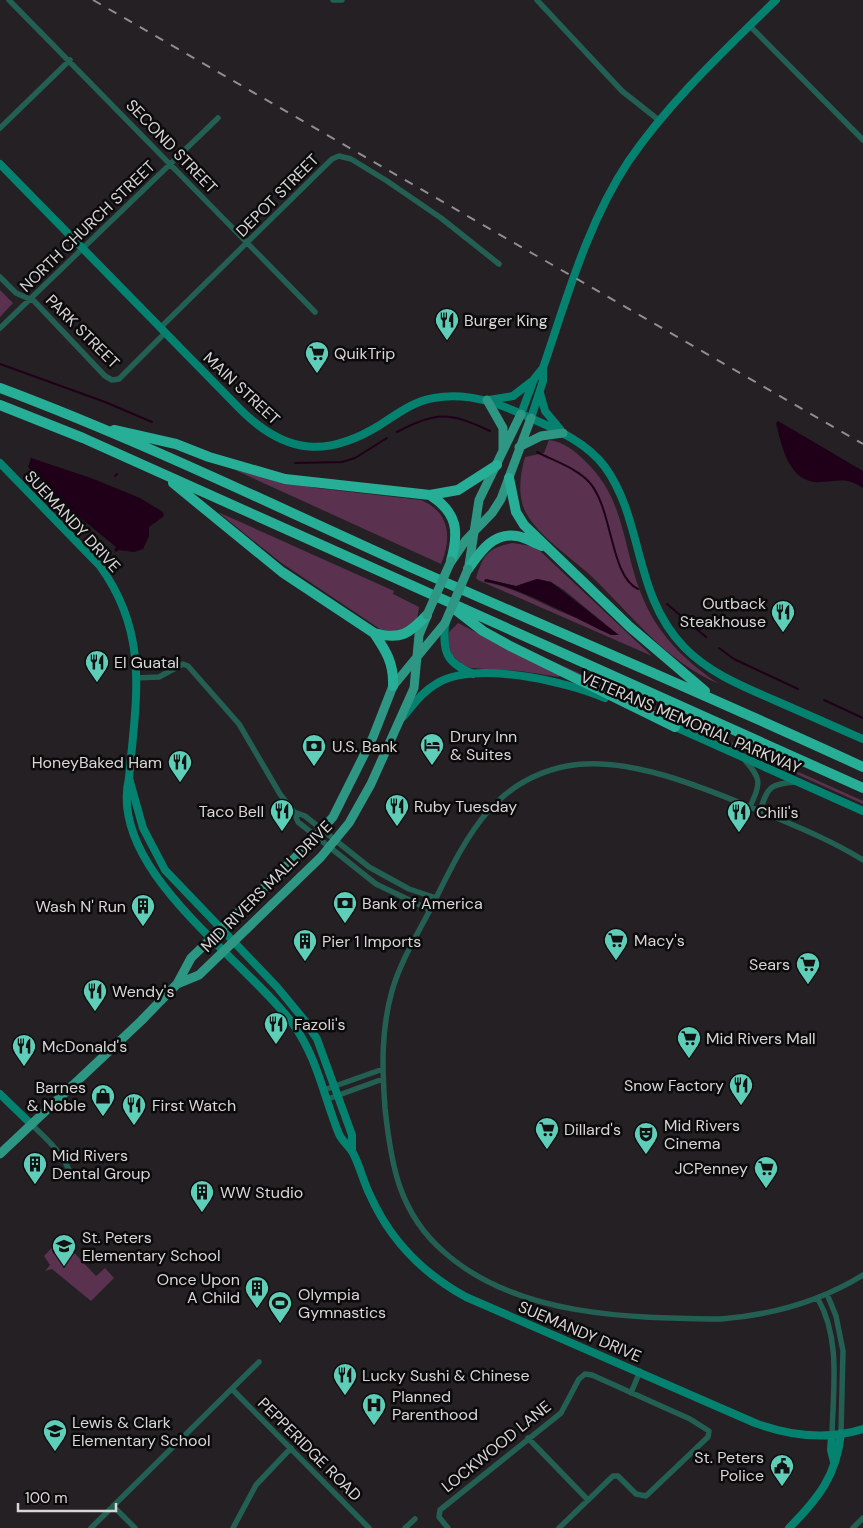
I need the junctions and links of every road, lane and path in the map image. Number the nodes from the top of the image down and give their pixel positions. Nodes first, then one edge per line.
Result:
1 (9, 0) edge
2 (333, 0) edge
3 (342, 0) edge
4 (538, 0) edge
5 (776, 0) edge
6 (750, 26) junction
7 (70, 60) junction
8 (218, 118) dead end
9 (660, 121) junction
10 (0, 128) edge
11 (863, 140) edge
12 (0, 164) edge
13 (171, 165) junction
14 (247, 244) junction
15 (82, 248) junction
16 (500, 264) dead end
17 (0, 277) edge
18 (29, 299) junction
19 (315, 312) dead end
20 (0, 328) edge
21 (163, 330) junction
22 (543, 368) junction
23 (534, 378) junction
24 (0, 388) edge
25 (540, 393) junction
26 (487, 400) junction
27 (0, 405) edge
28 (521, 414) junction
29 (531, 418) junction
30 (93, 425) junction
31 (563, 433) junction
32 (519, 447) junction
33 (503, 454) junction
34 (0, 463) edge
35 (497, 465) junction
36 (162, 475) junction
37 (509, 478) junction
38 (430, 495) junction
39 (476, 530) junction
40 (548, 548) junction
41 (451, 561) junction
42 (468, 569) junction
43 (440, 597) junction
44 (427, 615) junction
45 (445, 623) junction
46 (374, 633) junction
47 (417, 657) junction
48 (473, 674) junction
49 (136, 678) junction
50 (393, 686) junction
51 (712, 697) junction
52 (399, 722) junction
53 (675, 727) junction
54 (863, 739) edge
55 (742, 757) junction
56 (863, 767) edge
57 (129, 778) junction
58 (797, 782) junction
59 (863, 788) edge
60 (750, 807) junction
61 (760, 811) junction
62 (863, 811) edge
63 (294, 812) junction
64 (322, 829) junction
65 (315, 837) junction
66 (335, 840) junction
67 (328, 848) junction
68 (863, 860) edge
69 (436, 898) junction
70 (430, 910) junction
71 (221, 930) junction
72 (212, 938) junction
73 (233, 942) junction
74 (224, 950) junction
75 (176, 984) junction
76 (382, 1070) junction
77 (383, 1079) junction
78 (335, 1086) junction
79 (324, 1090) junction
80 (0, 1094) edge
81 (338, 1094) junction
82 (328, 1099) junction
83 (31, 1124) junction
84 (352, 1152) junction
85 (0, 1154) edge
86 (72, 1177) dead end
87 (863, 1275) edge
88 (827, 1294) junction
89 (818, 1299) junction
90 (258, 1362) dead end
91 (640, 1371) junction
92 (232, 1389) junction
93 (631, 1393) junction
94 (863, 1429) edge
95 (837, 1434) junction
96 (528, 1438) junction
97 (291, 1448) junction
98 (588, 1500) junction
99 (113, 1506) junction
100 (415, 1518) dead end
101 (863, 1518) edge
102 (91, 1528) edge
103 (135, 1528) edge
104 (233, 1528) edge
105 (369, 1528) edge
106 (405, 1528) edge
107 (448, 1528) edge
108 (559, 1528) edge
109 (789, 1528) edge
110 (853, 1528) edge

1 - 7 street, SECOND STREET
2 - 3 street
4 - 9 street
5 - 6 street, MID RIVERS MALL DRIVE
6 - 9 street, MID RIVERS MALL DRIVE
6 - 11 street
7 - 10 street
7 - 13 street, SECOND STREET
8 - 13 street, NORTH CHURCH STREET
9 - 22 street, MID RIVERS MALL DRIVE
12 - 15 street, MAIN STREET
13 - 14 street, SECOND STREET
13 - 15 street, NORTH CHURCH STREET
14 - 16 street, DEPOT STREET
14 - 19 street, SECOND STREET
14 - 21 street, DEPOT STREET
15 - 18 street, NORTH CHURCH STREET
15 - 21 street, MAIN STREET
17 - 18 street, PARK STREET
18 - 20 street, NORTH CHURCH STREET
18 - 21 street, PARK STREET
21 - 26 street, MAIN STREET
22 - 23 street, MID RIVERS MALL DRIVE
22 - 25 street, MID RIVERS MALL DRIVE
23 - 26 street
23 - 28 street, MID RIVERS MALL DRIVE
24 - 30 highway
25 - 29 street, MID RIVERS MALL DRIVE
25 - 31 street
26 - 28 street, MAIN STREET
26 - 33 main road
27 - 36 highway
28 - 29 street, MAIN STREET
28 - 33 main road, MID RIVERS MALL DRIVE
29 - 31 street, MAIN STREET
29 - 32 main road, MID RIVERS MALL DRIVE
30 - 38 highway
30 - 51 highway
31 - 32 main road
31 - 54 street
32 - 37 main road, MID RIVERS MALL DRIVE
33 - 35 main road, MID RIVERS MALL DRIVE
34 - 49 street, SUEMANDY DRIVE
35 - 38 highway
35 - 39 main road, MID RIVERS MALL DRIVE
36 - 43 highway
36 - 46 highway
37 - 39 main road, MID RIVERS MALL DRIVE
37 - 40 highway
38 - 41 highway
39 - 41 main road, MID RIVERS MALL DRIVE
39 - 42 main road, MID RIVERS MALL DRIVE
40 - 42 highway
40 - 51 highway
41 - 44 main road, MID RIVERS MALL DRIVE, bridge
42 - 45 main road, MID RIVERS MALL DRIVE, bridge
43 - 53 highway
43 - 59 highway
44 - 46 highway
44 - 47 main road, MID RIVERS MALL DRIVE
45 - 47 main road, MID RIVERS MALL DRIVE
45 - 48 street, VETERANS MEMORIAL PARKWAY
46 - 50 highway
47 - 50 main road, MID RIVERS MALL DRIVE
47 - 52 main road, MID RIVERS MALL DRIVE
48 - 52 street, VETERANS MEMORIAL PARKWAY
48 - 53 street, VETERANS MEMORIAL PARKWAY
49 - 57 street, SUEMANDY DRIVE
49 - 63 street
50 - 64 main road, MID RIVERS MALL DRIVE
51 - 56 highway
52 - 66 main road, MID RIVERS MALL DRIVE
53 - 55 street, VETERANS MEMORIAL PARKWAY
55 - 58 street, VETERANS MEMORIAL PARKWAY
55 - 60 street
57 - 71 street, SUEMANDY DRIVE
57 - 72 street, SUEMANDY DRIVE
58 - 61 street
58 - 62 street, VETERANS MEMORIAL PARKWAY
60 - 61 street
60 - 69 street
61 - 68 street
63 - 64 street
63 - 65 street
64 - 65 main road, MID RIVERS MALL DRIVE
64 - 66 street
65 - 67 street
65 - 71 main road, MID RIVERS MALL DRIVE
66 - 67 main road, MID RIVERS MALL DRIVE
66 - 69 street
67 - 70 street
67 - 73 main road, MID RIVERS MALL DRIVE
69 - 70 street
70 - 76 street
71 - 72 main road, MID RIVERS MALL DRIVE
71 - 73 street, SUEMANDY DRIVE
72 - 74 street, SUEMANDY DRIVE
72 - 75 main road, MID RIVERS MALL DRIVE
73 - 74 main road, MID RIVERS MALL DRIVE
73 - 78 street, SUEMANDY DRIVE
74 - 75 main road, MID RIVERS MALL DRIVE
74 - 79 street, SUEMANDY DRIVE
75 - 83 main road, MID RIVERS MALL DRIVE
76 - 77 street
76 - 78 street
77 - 81 street
77 - 89 street
78 - 79 street
78 - 81 street, SUEMANDY DRIVE
79 - 82 street, SUEMANDY DRIVE
80 - 83 street
81 - 82 street
81 - 84 street, SUEMANDY DRIVE
82 - 84 street, SUEMANDY DRIVE
83 - 85 main road, MID RIVERS MALL DRIVE
83 - 86 street
84 - 91 street, SUEMANDY DRIVE
87 - 88 street
88 - 89 street
88 - 95 street
89 - 95 street
90 - 92 street
91 - 93 street
91 - 95 street, SUEMANDY DRIVE
92 - 97 street, PEPPERIDGE ROAD
92 - 99 street
93 - 96 street, LOCKWOOD LANE
93 - 98 street
94 - 95 street, SUEMANDY DRIVE
95 - 109 street
96 - 98 street
96 - 107 street, LOCKWOOD LANE
97 - 104 street
97 - 105 street, PEPPERIDGE ROAD
98 - 108 street
99 - 102 street
99 - 103 street
100 - 106 street
101 - 110 street

